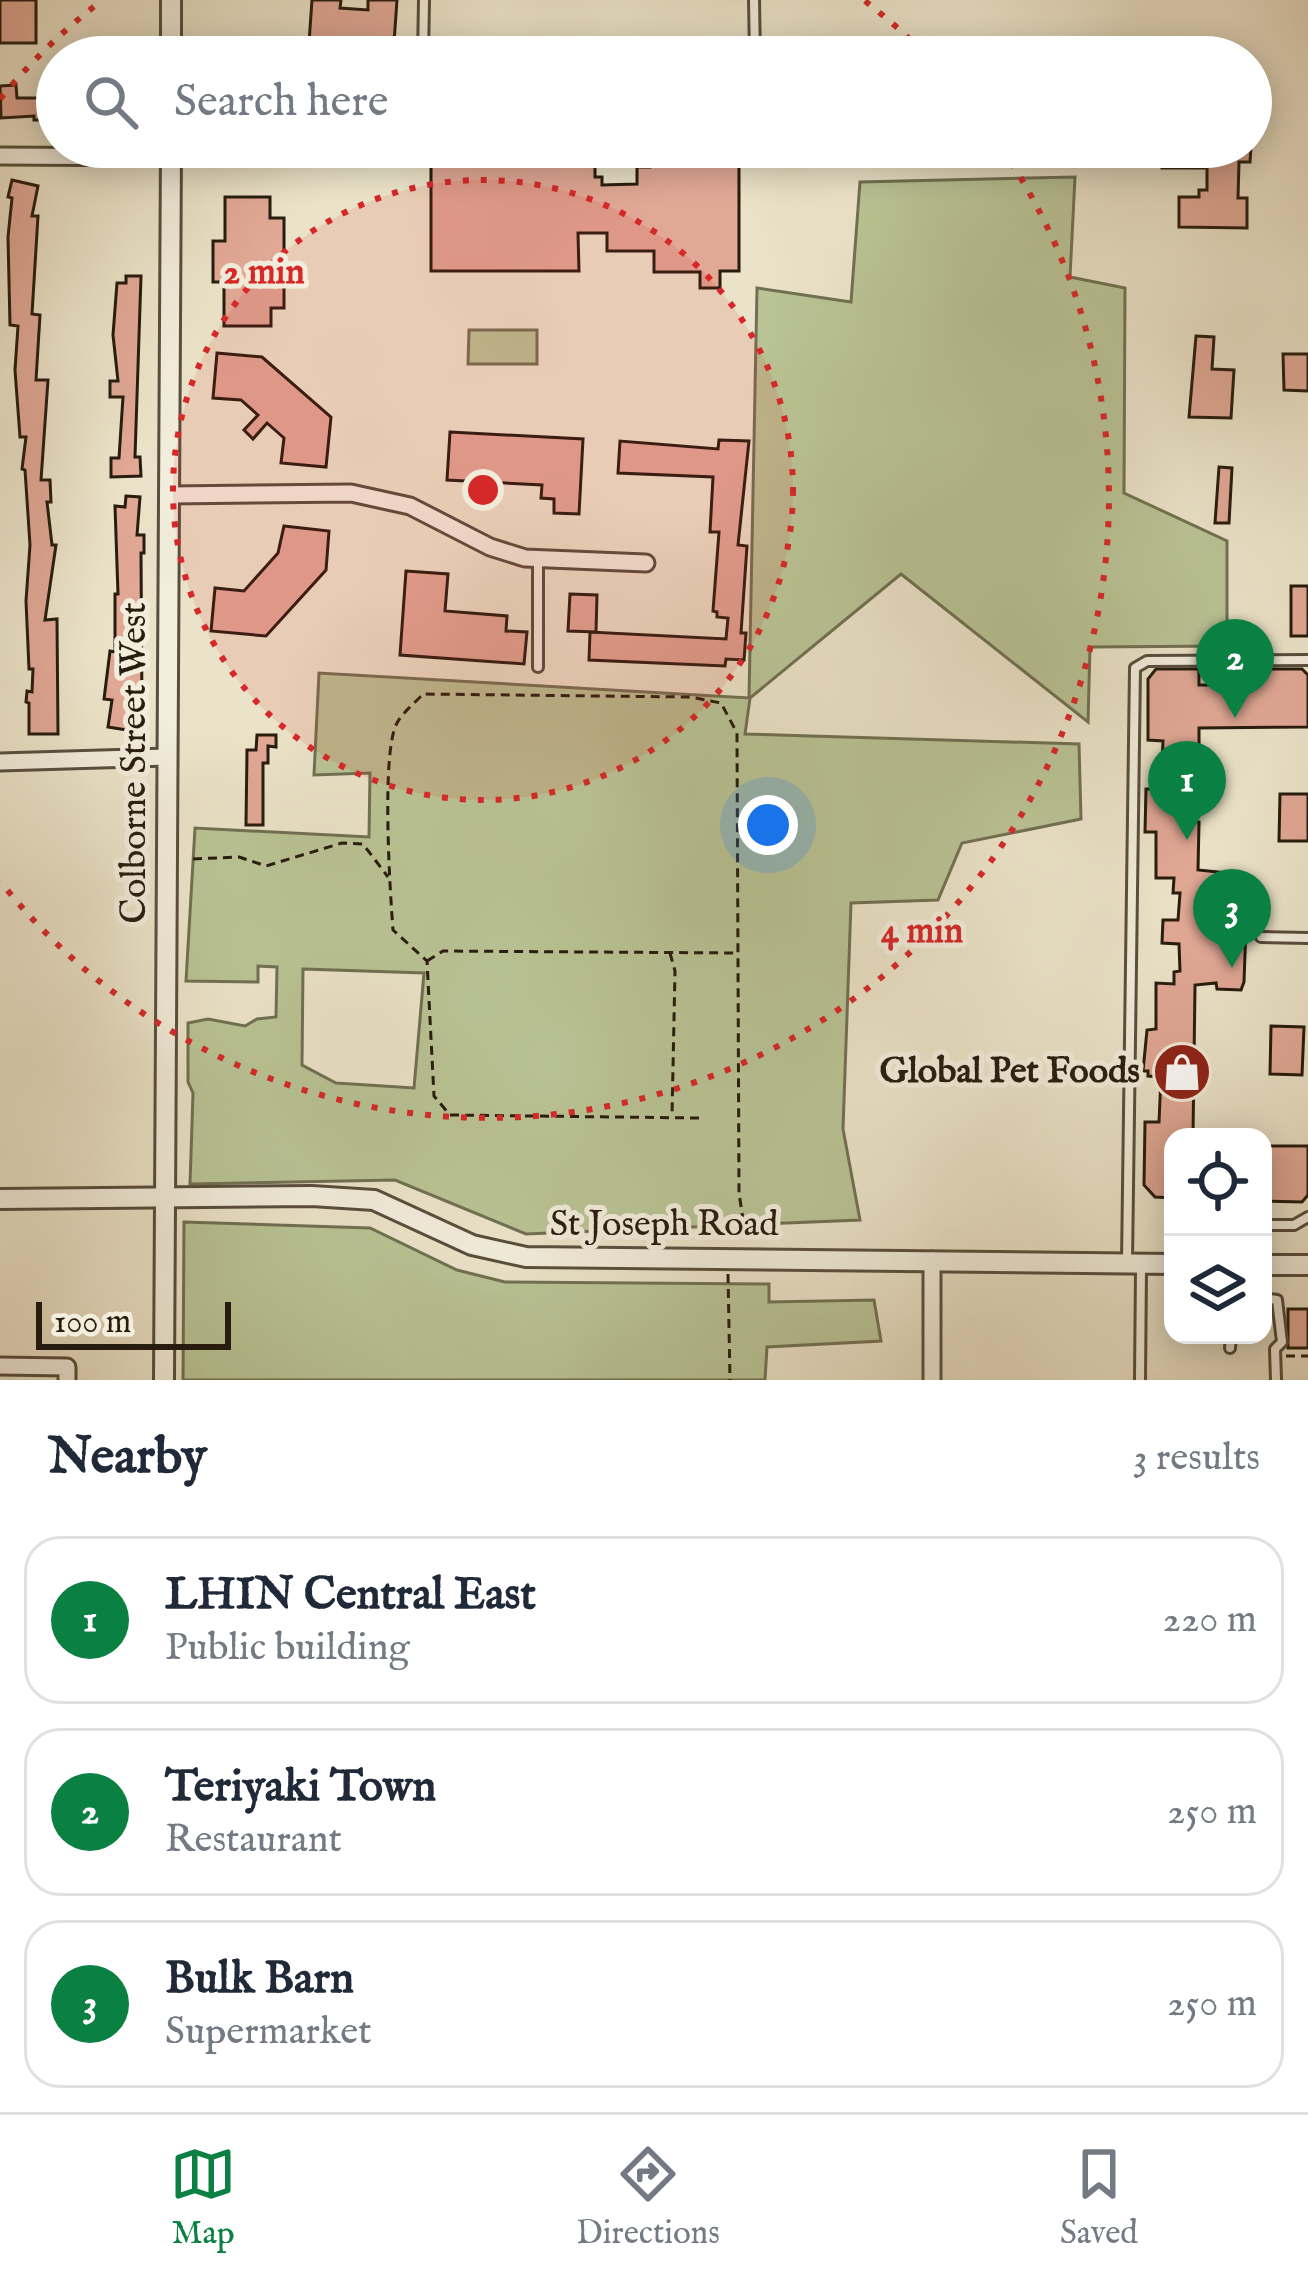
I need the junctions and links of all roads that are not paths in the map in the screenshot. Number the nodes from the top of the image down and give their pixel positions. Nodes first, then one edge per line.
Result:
1 (172, 0) edge
2 (424, 0) edge
3 (754, 0) edge
4 (171, 36) edge
5 (423, 36) edge
6 (755, 36) edge
7 (36, 155) edge
8 (0, 156) edge
9 (171, 168) edge
10 (169, 495) junction
11 (538, 559) junction
12 (646, 563) dead end
13 (1308, 660) edge
14 (538, 667) dead end
15 (168, 757) junction
16 (0, 762) edge
17 (1262, 937) dead end
18 (1308, 938) edge
19 (165, 1198) junction
20 (0, 1199) edge
21 (1308, 1217) edge
22 (1272, 1225) edge
23 (932, 1260) junction
24 (1134, 1263) junction
25 (1164, 1264) edge
26 (1272, 1264) edge
27 (1308, 1265) edge
28 (1272, 1299) edge
29 (1231, 1344) edge
30 (1231, 1348) dead end
31 (0, 1366) edge
32 (67, 1380) edge
33 (164, 1380) edge
34 (932, 1380) edge
35 (1140, 1380) edge
36 (1276, 1380) edge

1 - 4 street
2 - 5 lane
3 - 6 lane
7 - 8 street
9 - 10 street, Colborne Street West
10 - 11 street
10 - 15 street, Colborne Street West
11 - 12 street
11 - 14 lane
13 - 24 lane
15 - 16 street
15 - 19 street, Colborne Street West
17 - 18 lane
19 - 20 street, St Joseph Road
19 - 23 street, St Joseph Road
19 - 33 street, Colborne Street West
21 - 22 lane
23 - 24 street, St Joseph Road
23 - 34 street
24 - 25 street, St Joseph Road
24 - 35 lane
26 - 27 street
28 - 36 lane
29 - 30 lane
31 - 32 street

